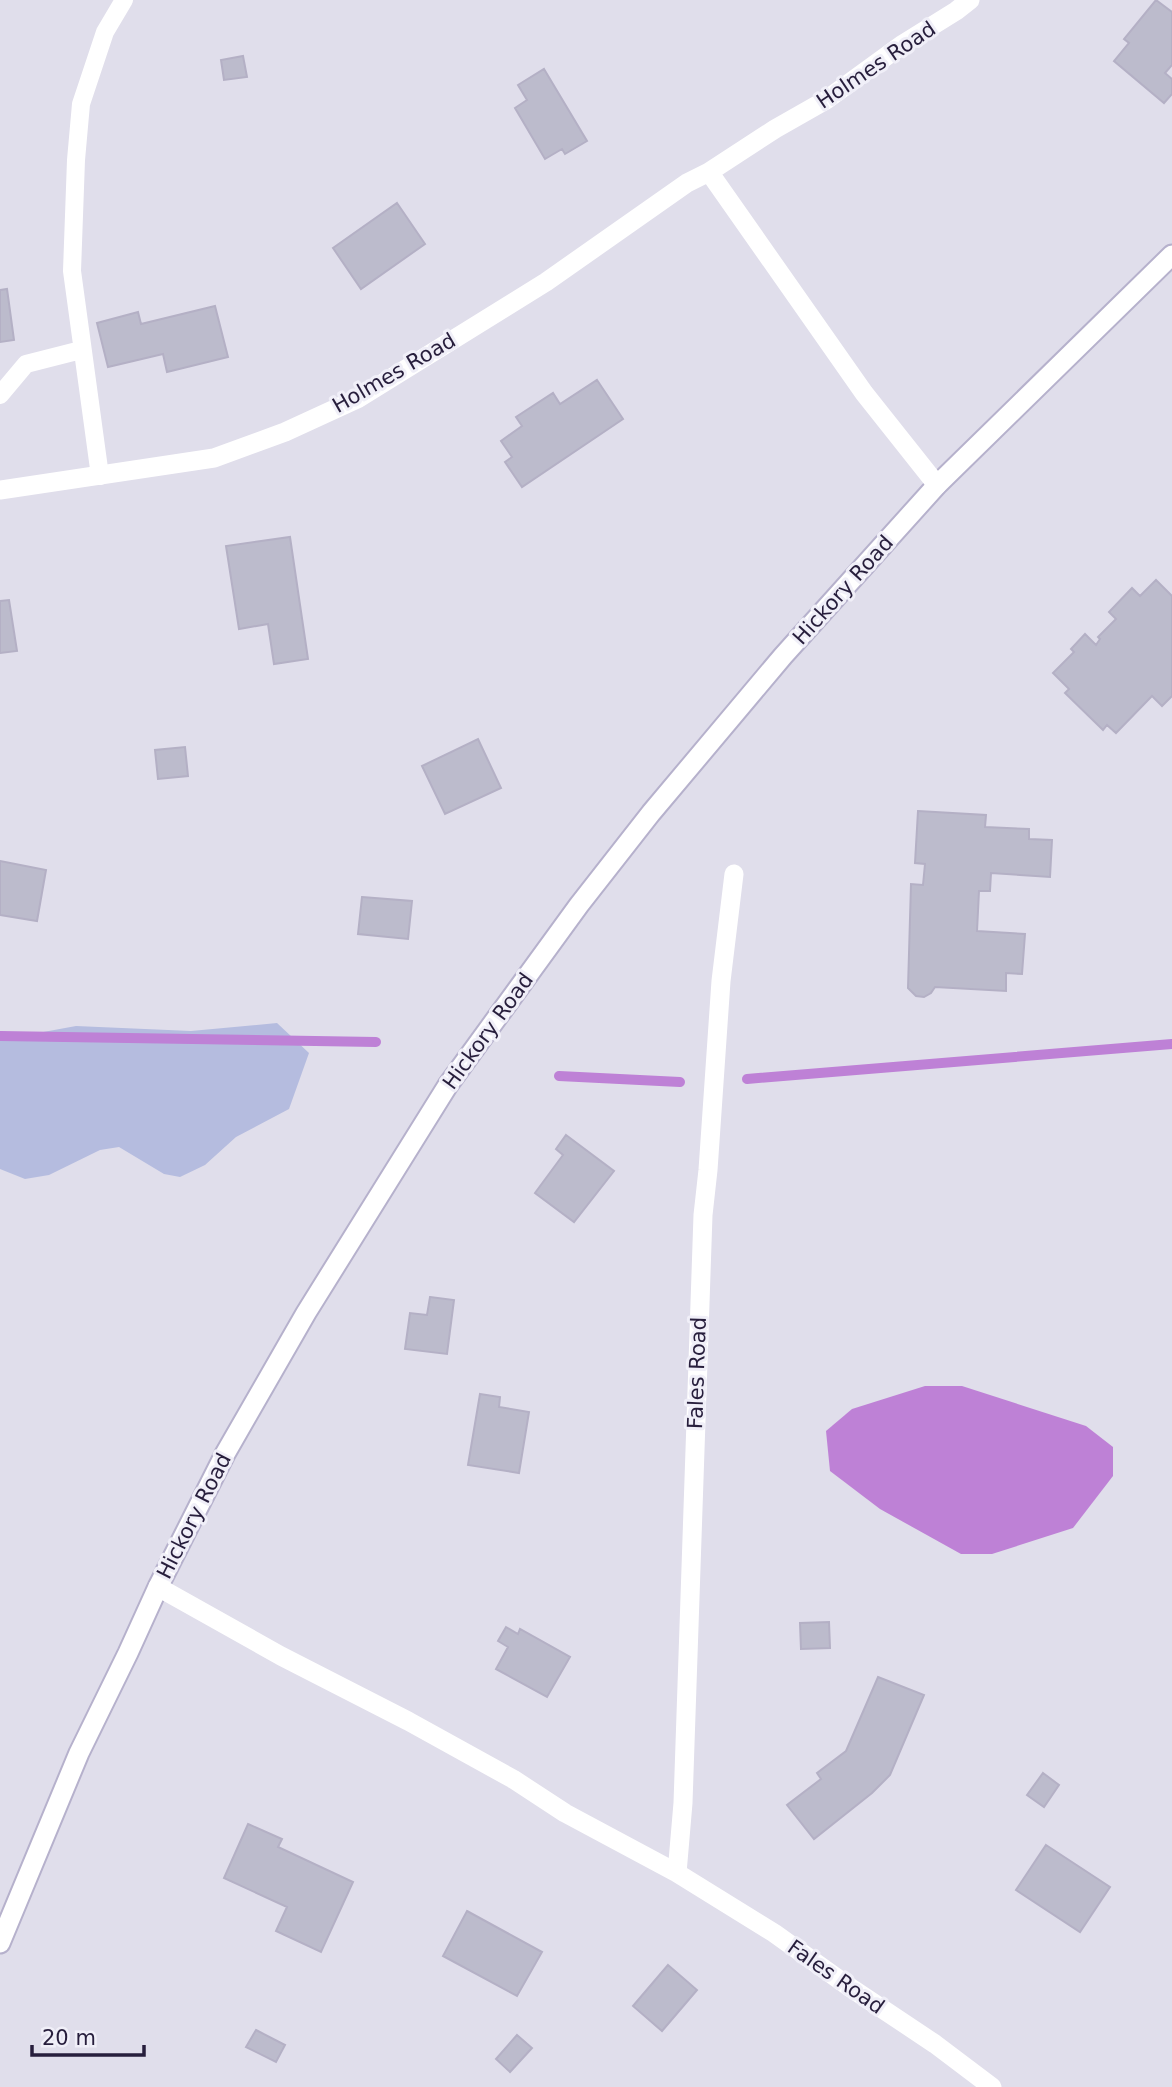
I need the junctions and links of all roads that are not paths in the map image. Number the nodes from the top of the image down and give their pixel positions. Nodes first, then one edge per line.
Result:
1 (124, 0) edge
2 (970, 0) edge
3 (709, 173) junction
4 (1172, 255) edge
5 (81, 350) junction
6 (0, 395) edge
7 (100, 476) junction
8 (937, 485) junction
9 (0, 490) edge
10 (734, 874) dead end
11 (158, 1587) junction
12 (677, 1873) junction
13 (0, 1943) edge
14 (992, 2087) edge

1 - 5 lane
2 - 3 street, Holmes Road
3 - 7 street, Holmes Road
3 - 8 street
4 - 8 street, Hickory Road
5 - 6 lane
5 - 7 lane
7 - 9 street, Holmes Road
8 - 11 street, Hickory Road
10 - 12 street, Fales Road
11 - 12 street, Fales Road
11 - 13 street, Hickory Road
12 - 14 street, Fales Road

